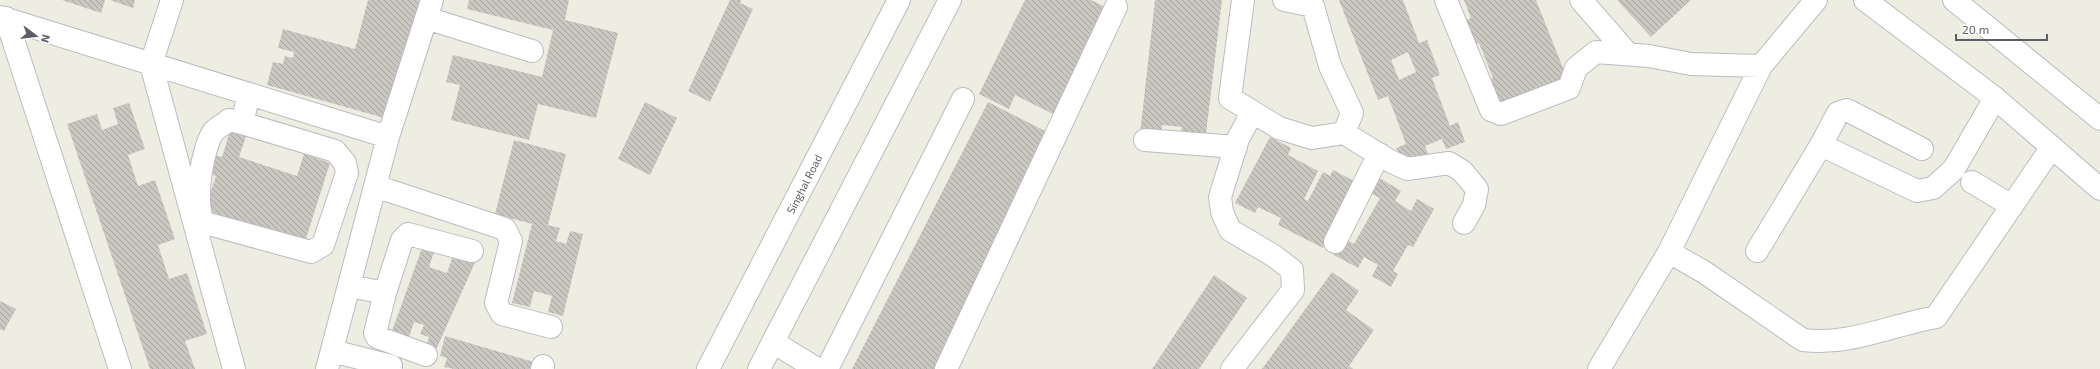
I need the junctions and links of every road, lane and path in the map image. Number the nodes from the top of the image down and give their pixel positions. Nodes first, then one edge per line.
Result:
1 (172, 0) edge
2 (899, 0) edge
3 (950, 0) edge
4 (1243, 0) edge
5 (1284, 0) edge
6 (1446, 0) edge
7 (1581, 0) edge
8 (1816, 0) edge
9 (1865, 0) edge
10 (1954, 0) edge
11 (1316, 3) edge
12 (1116, 7) dead end
13 (429, 9) edge
14 (3, 18) edge
15 (532, 51) dead end
16 (1628, 54) junction
17 (151, 64) junction
18 (1761, 66) junction
19 (249, 94) junction
20 (1994, 98) junction
21 (963, 99) dead end
22 (1252, 113) junction
23 (2100, 119) edge
24 (242, 123) junction
25 (1344, 133) junction
26 (388, 137) junction
27 (1146, 140) dead end
28 (1821, 145) junction
29 (1236, 147) junction
30 (2052, 147) junction
31 (1922, 149) dead end
32 (1379, 154) junction
33 (1972, 182) dead end
34 (375, 186) junction
35 (2100, 189) edge
36 (2012, 206) junction
37 (1464, 223) dead end
38 (1335, 242) dead end
39 (472, 251) dead end
40 (1757, 251) dead end
41 (1669, 252) junction
42 (349, 286) junction
43 (384, 293) junction
44 (551, 327) dead end
45 (773, 342) junction
46 (426, 354) dead end
47 (330, 360) edge
48 (391, 366) dead end
49 (120, 369) edge
50 (234, 369) edge
51 (708, 369) edge
52 (759, 369) edge
53 (818, 369) edge
54 (827, 369) edge
55 (946, 369) edge
56 (1232, 369) edge
57 (1599, 369) edge

1 - 17 street
2 - 51 street, Singhal Road
3 - 45 street
4 - 22 street
5 - 11 street
6 - 16 street
7 - 16 street
8 - 18 street
9 - 20 street
10 - 23 street
11 - 25 street
12 - 55 street
13 - 15 street
13 - 26 street
14 - 17 street
14 - 49 street
16 - 18 street
17 - 19 street
17 - 50 street
18 - 41 street
19 - 24 street
19 - 26 street
20 - 28 street
20 - 30 street
21 - 54 street
22 - 25 street
22 - 29 street
24 - 24 street
25 - 32 street
26 - 34 street
27 - 29 street
28 - 31 street
28 - 40 street
29 - 56 street
30 - 35 street
30 - 36 street
32 - 37 street
32 - 38 street
33 - 36 street
34 - 42 street
34 - 44 street
36 - 41 street
39 - 43 street
41 - 57 street
42 - 43 street
42 - 47 street
43 - 46 street
45 - 52 street
45 - 53 street
47 - 48 street

